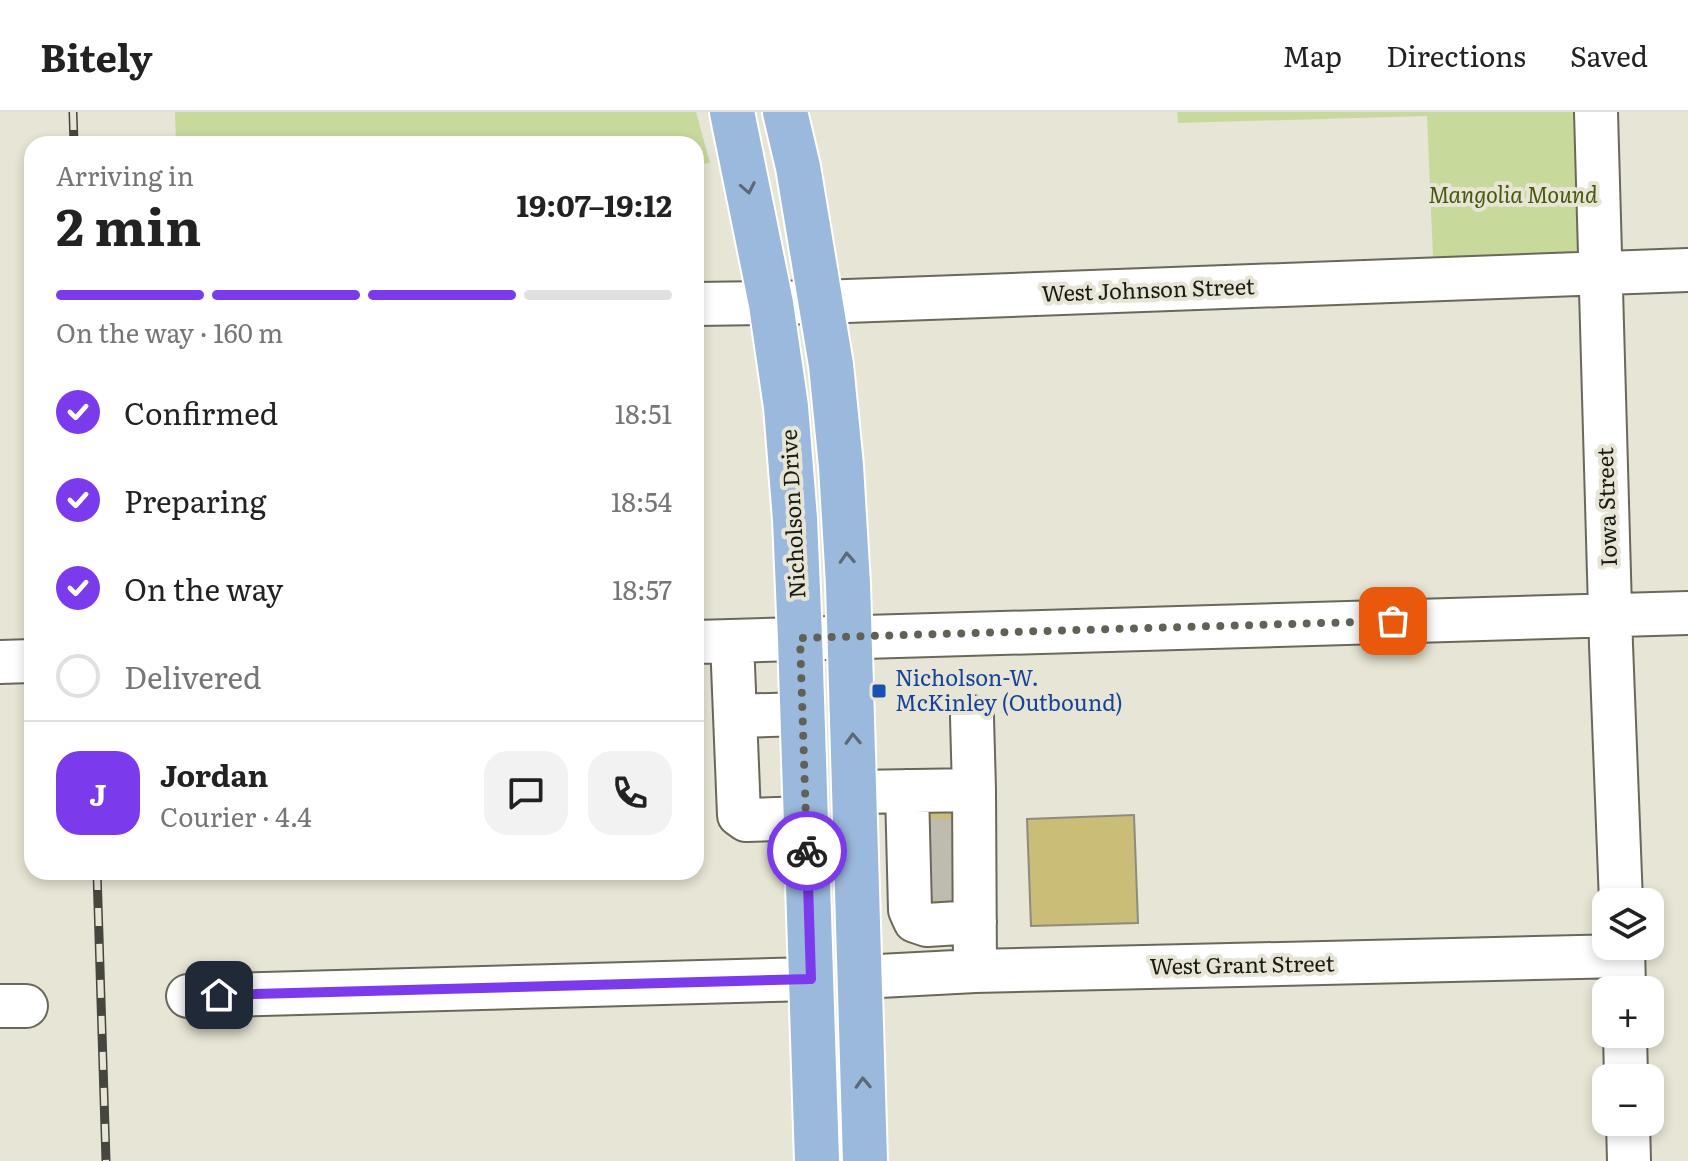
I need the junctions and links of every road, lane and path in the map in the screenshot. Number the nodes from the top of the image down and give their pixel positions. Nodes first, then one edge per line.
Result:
1 (732, 112) edge
2 (785, 112) edge
3 (1596, 112) edge
4 (1688, 270) edge
5 (1601, 273) junction
6 (820, 302) junction
7 (704, 304) edge
8 (771, 304) junction
9 (1688, 613) edge
10 (1611, 615) junction
11 (850, 636) junction
12 (800, 638) junction
13 (714, 641) edge
14 (24, 661) edge
15 (0, 662) edge
16 (802, 714) junction
17 (735, 716) junction
18 (972, 717) dead end
19 (974, 790) junction
20 (907, 791) junction
21 (855, 792) junction
22 (806, 818) junction
23 (940, 860) junction
24 (1621, 888) edge
25 (975, 922) junction
26 (1624, 964) edge
27 (975, 971) junction
28 (860, 977) junction
29 (811, 979) junction
30 (188, 996) dead end
31 (1628, 1136) edge
32 (817, 1161) edge
33 (865, 1161) edge
34 (1629, 1161) edge

1 -> 8 main road, Nicholson Drive
2 - 6 main road
3 - 5 street, Iowa Street
4 - 5 street, West Johnson Street
5 - 6 street, West Johnson Street
5 - 10 street, Iowa Street
6 - 8 street, West Johnson Street
11 -> 6 main road
7 - 8 street, West Johnson Street
8 - 12 main road, Nicholson Drive
9 - 10 street
10 - 11 street
10 - 24 street, Iowa Street
11 - 12 street
21 -> 11 main road
12 - 13 street
12 - 16 main road, Nicholson Drive
13 - 17 street
14 - 15 street
16 - 17 street
16 - 22 main road, Nicholson Drive
17 - 22 street
18 - 19 street
19 - 20 street
19 - 23 street
20 - 21 street
20 - 23 street
21 - 28 main road
22 - 29 main road, Nicholson Drive
23 - 25 street
23 - 25 street
25 - 27 street
26 - 27 street, West Grant Street
27 - 28 street, West Grant Street
33 -> 28 main road
29 - 30 street
29 - 32 main road, Nicholson Drive
31 - 34 street

